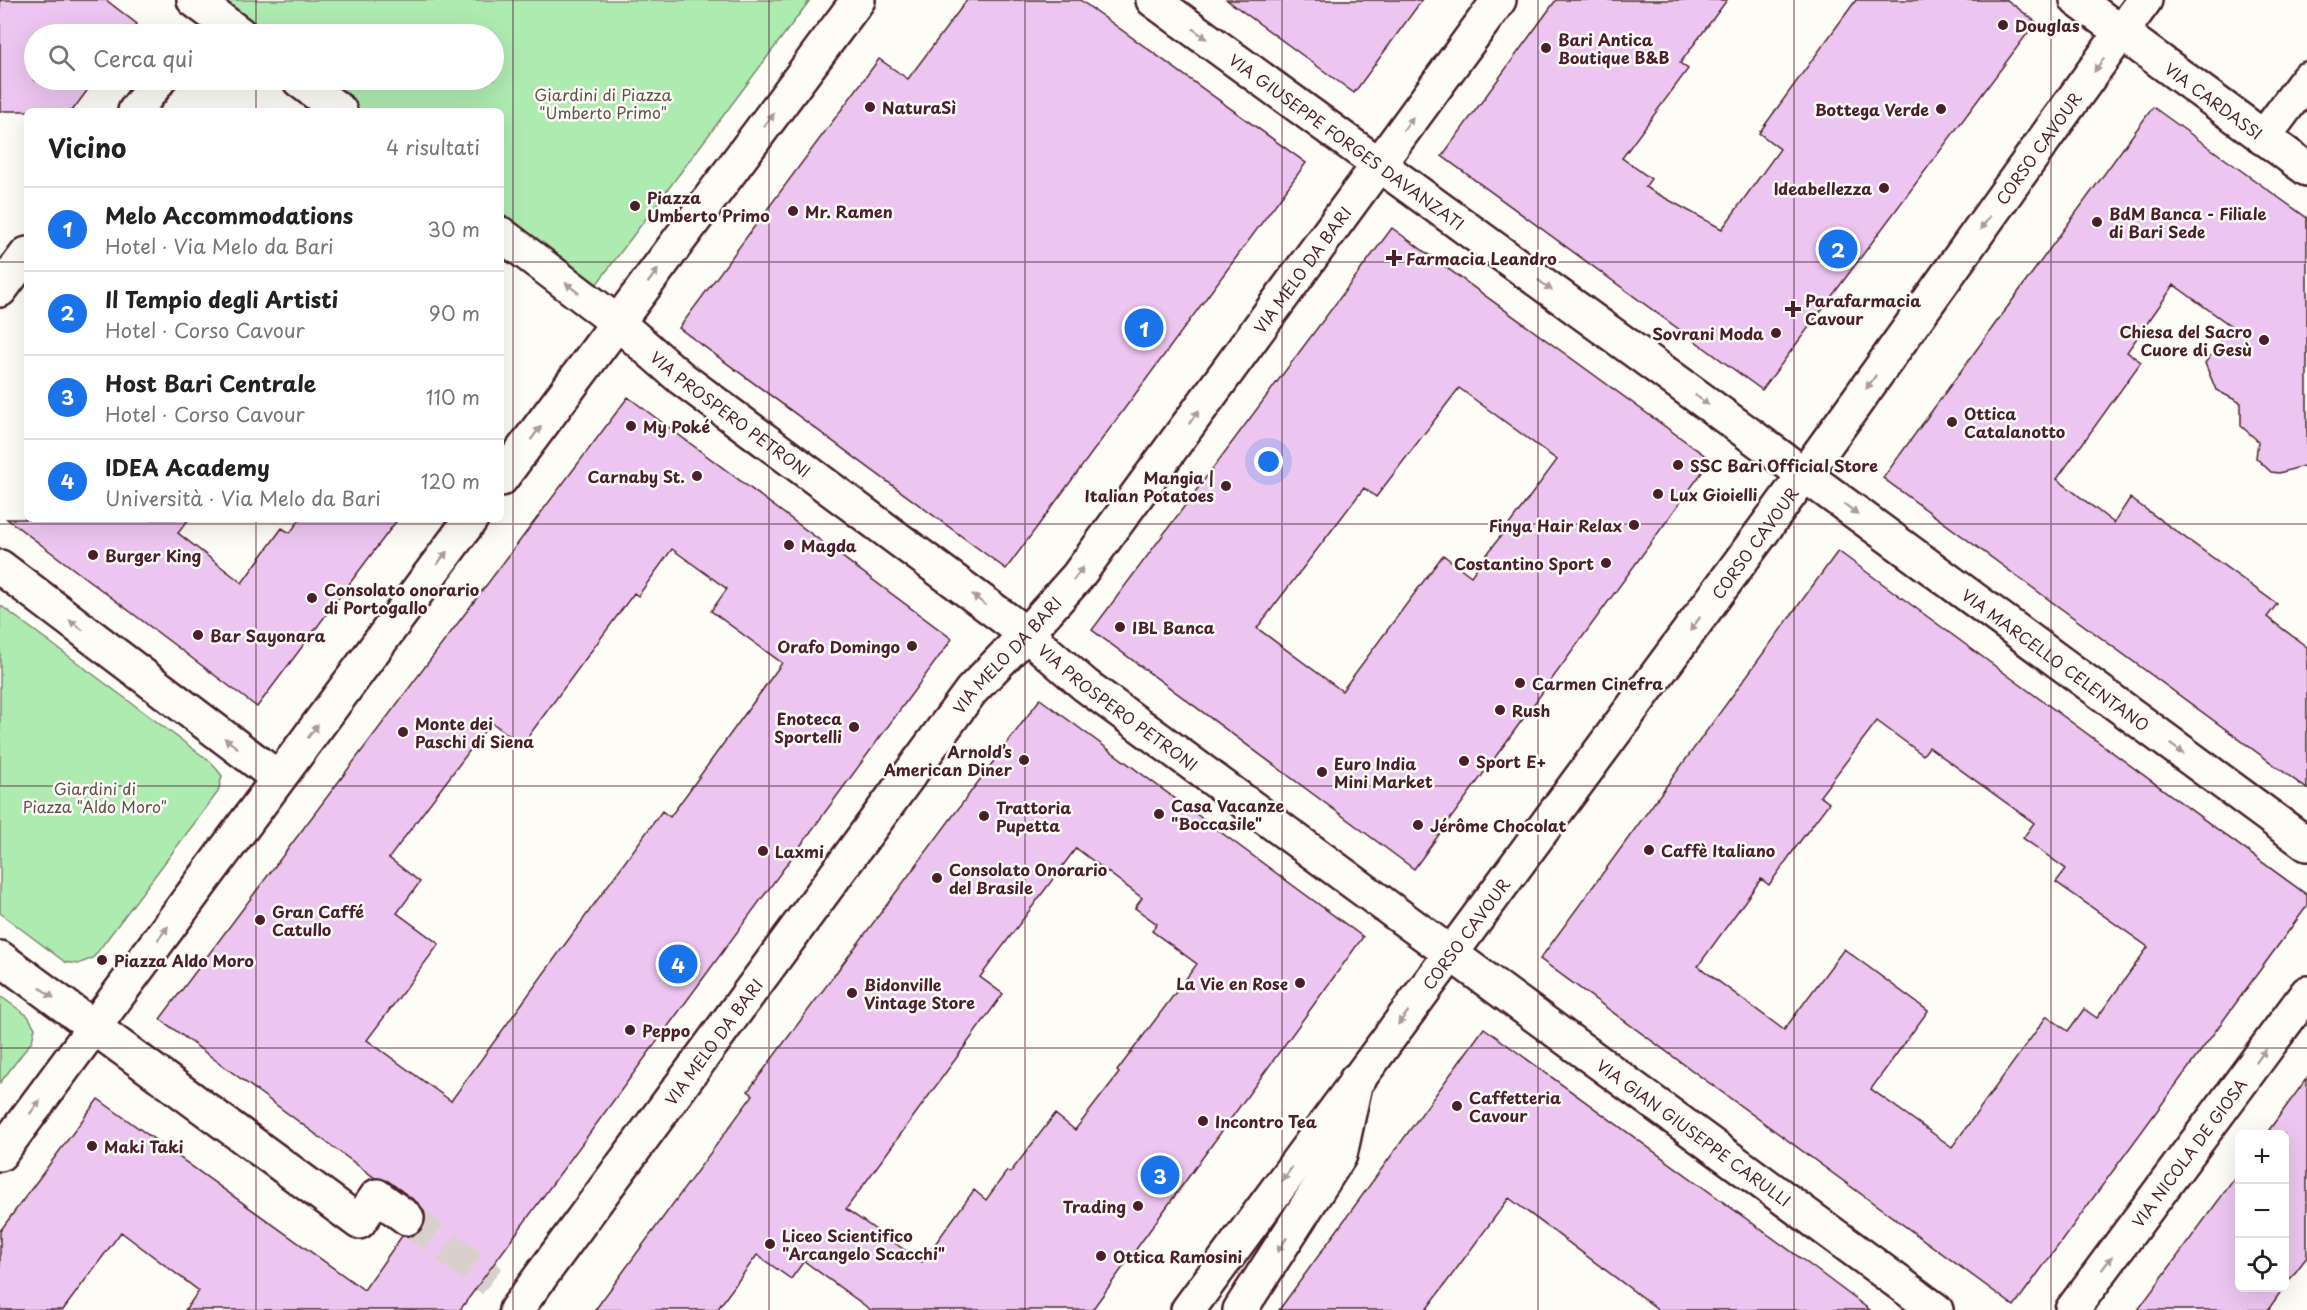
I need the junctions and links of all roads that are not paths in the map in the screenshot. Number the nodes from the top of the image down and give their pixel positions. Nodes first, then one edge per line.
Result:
1 (858, 0) edge
2 (1153, 0) edge
3 (1499, 0) edge
4 (2077, 0) edge
5 (2145, 0) edge
6 (204, 12) edge
7 (224, 24) edge
8 (2121, 33) junction
9 (2307, 79) edge
10 (151, 90) edge
11 (312, 90) edge
12 (137, 108) edge
13 (336, 108) edge
14 (2263, 138) junction
15 (1378, 164) junction
16 (2307, 169) edge
17 (504, 236) edge
18 (24, 258) edge
19 (0, 290) edge
20 (618, 323) junction
21 (1804, 474) junction
22 (504, 475) edge
23 (469, 522) edge
24 (0, 567) edge
25 (1026, 634) junction
26 (278, 778) junction
27 (2307, 844) edge
28 (1451, 954) junction
29 (0, 958) edge
30 (2307, 993) edge
31 (94, 1027) junction
32 (1356, 1080) junction
33 (0, 1154) edge
34 (407, 1218) tunnel mouth
35 (516, 1310) edge
36 (1188, 1310) edge
37 (1240, 1310) edge
38 (1936, 1310) edge
39 (2072, 1310) edge

20 -> 1 street
2 -> 15 street, VIA GIUSEPPE FORGES DAVANZATI
15 -> 3 street, VIA MELO DA BARI
4 - 8 street, VIA CARDASSI
5 - 8 street, CORSO CAVOUR
6 - 7 street
8 - 14 street, VIA CARDASSI
8 -> 21 street, CORSO CAVOUR
9 - 14 street
10 - 12 street
11 - 13 street
14 - 16 street, VIA CARDASSI
15 -> 21 street, VIA GIUSEPPE FORGES DAVANZATI
25 -> 15 street, VIA MELO DA BARI
20 -> 17 street
18 - 19 street
22 -> 20 street
25 -> 20 street, VIA PROSPERO PETRONI
21 -> 27 street, VIA MARCELLO CELENTANO
21 -> 28 street, CORSO CAVOUR
26 -> 23 street
26 -> 24 street
25 - 28 street, VIA PROSPERO PETRONI
25 - 35 street, VIA MELO DA BARI
31 -> 26 street
28 -> 32 street, CORSO CAVOUR
28 - 38 street, VIA GIAN GIUSEPPE CARULLI
29 -> 31 street
39 -> 30 street, VIA NICOLA DE GIOSA
33 -> 31 street
31 - 34 street
32 -> 36 street, CORSO CAVOUR
32 -> 37 street, CORSO CAVOUR

